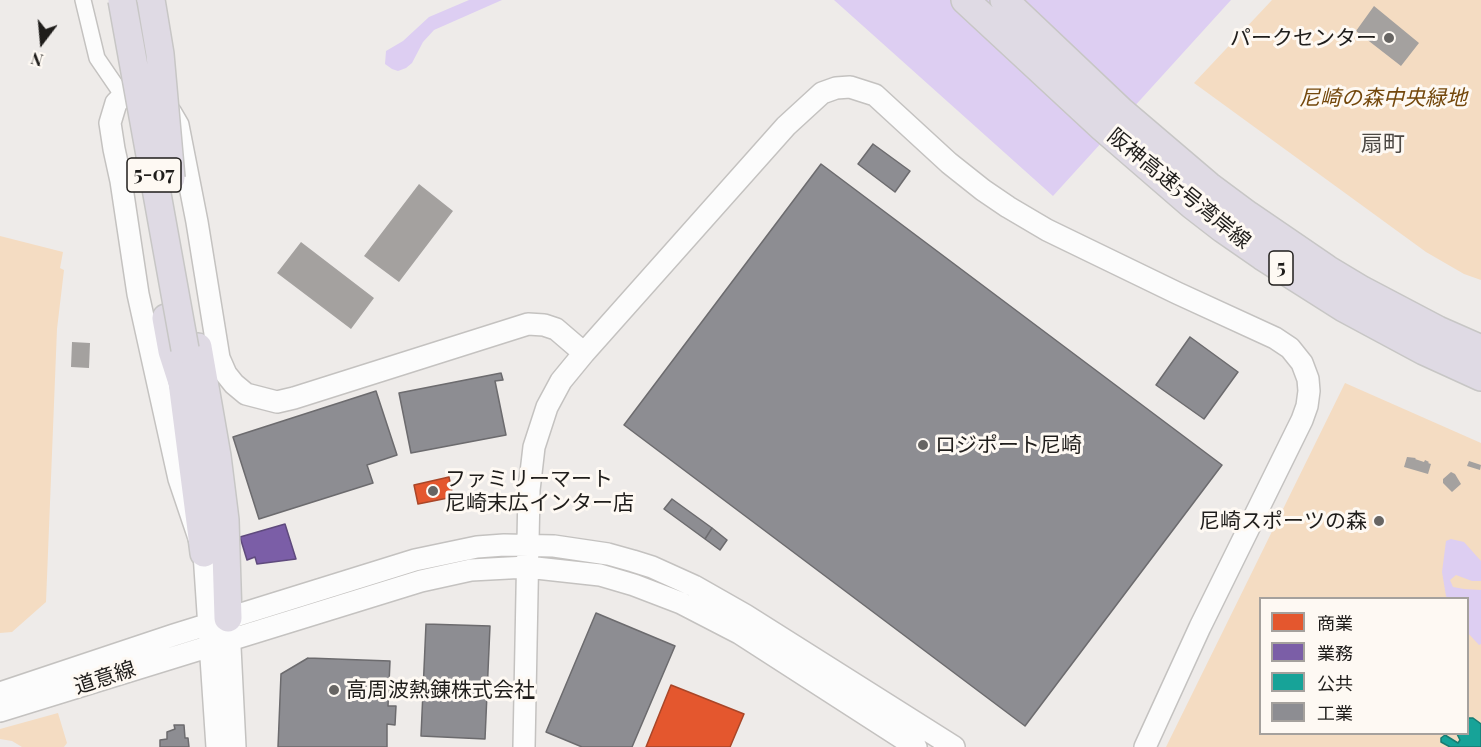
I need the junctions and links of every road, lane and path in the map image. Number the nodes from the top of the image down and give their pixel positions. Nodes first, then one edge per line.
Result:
1 (83, 0) edge
2 (109, 0) edge
3 (122, 0) edge
4 (136, 0) edge
5 (151, 0) edge
6 (965, 0) edge
7 (1004, 0) edge
8 (123, 96) junction
9 (173, 209) junction
10 (185, 349) junction
11 (1481, 350) edge
12 (584, 353) junction
13 (1481, 377) edge
14 (526, 545) junction
15 (204, 553) junction
16 (527, 567) junction
17 (219, 632) junction
18 (0, 693) edge
19 (0, 711) edge
20 (217, 747) edge
21 (235, 747) edge
22 (524, 747) edge
23 (916, 747) edge
24 (954, 747) edge
25 (1145, 747) edge

1 - 8 street
2 - 10 highway, 5-07
3 - 10 highway, 5-07, bridge
4 - 9 highway, 5-07, bridge
5 - 9 highway, 5-07, bridge
6 - 13 highway, 阪神高速5号湾岸線 / 5
7 - 11 highway, 阪神高速5号湾岸線 / 5
8 - 12 street
8 - 15 street
9 - 10 highway, 5-07
10 - 15 highway, 5-07
10 - 17 highway, 5-07
12 - 14 street
12 - 25 street
14 - 16 street
14 - 17 street
14 - 24 street
15 - 17 street
16 - 17 street
16 - 22 street
16 - 23 street
17 - 18 street, 道意線
17 - 19 street, 道意線
17 - 20 street
17 - 21 street

